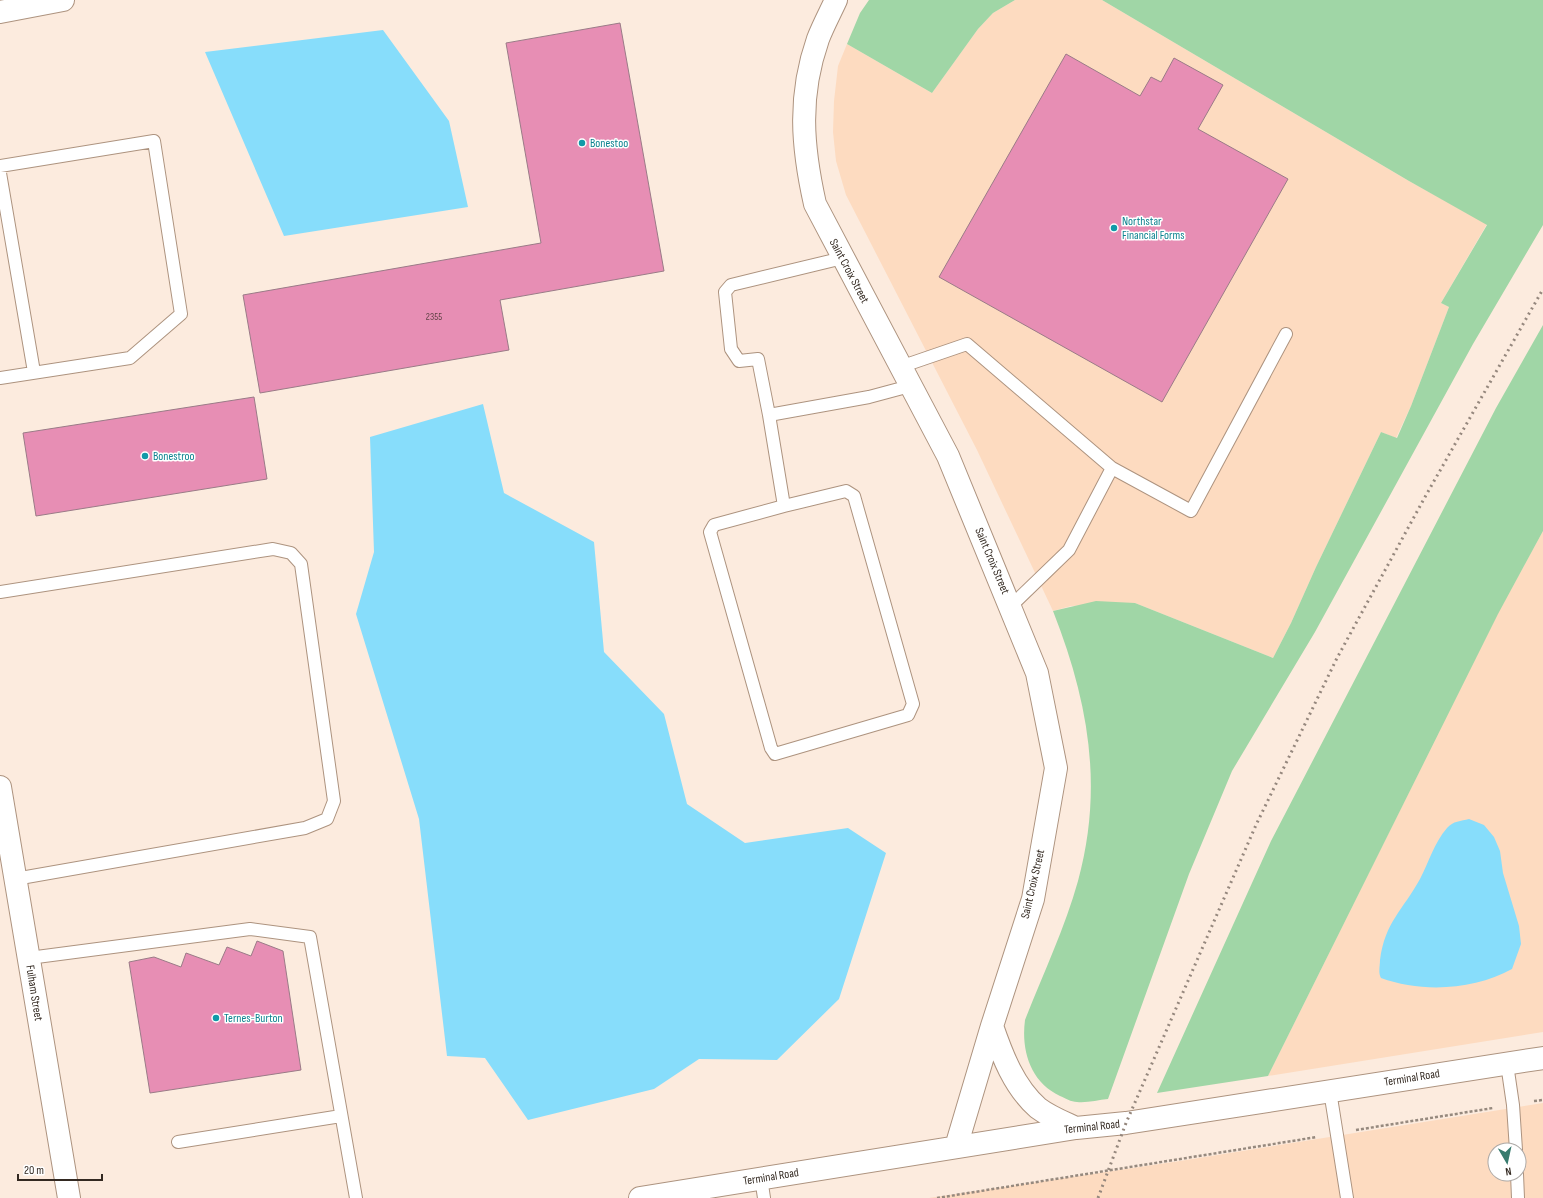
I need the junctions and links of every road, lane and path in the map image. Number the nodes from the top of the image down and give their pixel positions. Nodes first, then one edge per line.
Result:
1 (63, 0) edge
2 (836, 0) edge
3 (0, 12) edge
4 (0, 166) edge
5 (0, 173) edge
6 (843, 258) junction
7 (1286, 334) dead end
8 (34, 372) junction
9 (905, 376) junction
10 (0, 378) edge
11 (769, 415) junction
12 (1112, 468) junction
13 (784, 506) junction
14 (0, 592) edge
15 (1011, 606) junction
16 (0, 787) edge
17 (16, 879) junction
18 (29, 958) junction
19 (992, 1026) junction
20 (1543, 1058) edge
21 (1507, 1064) junction
22 (1330, 1091) junction
23 (1543, 1100) edge
24 (1513, 1105) junction
25 (341, 1116) junction
26 (1076, 1128) junction
27 (1336, 1134) junction
28 (178, 1142) dead end
29 (1515, 1142) edge
30 (956, 1147) junction
31 (1517, 1182) edge
32 (762, 1188) edge
33 (720, 1192) edge
34 (68, 1198) edge
35 (356, 1198) edge
36 (640, 1198) edge
37 (937, 1198) edge
38 (1347, 1198) edge
39 (1518, 1198) edge

1 - 3 street
2 - 6 street, Saint Croix Street
4 - 8 lane
5 - 8 lane
6 - 9 street, Saint Croix Street
6 - 11 lane
7 - 12 lane
8 - 10 lane
9 - 11 lane
9 - 12 lane
9 - 15 street, Saint Croix Street
11 - 13 lane
12 - 15 lane
13 - 13 lane
14 - 17 lane
15 - 19 street, Saint Croix Street
16 - 17 street, Fulham Street
17 - 18 street, Fulham Street
18 - 25 lane
18 - 34 street, Fulham Street
19 - 26 street
19 - 30 street, Saint Croix Street
20 - 21 street, Terminal Road
21 - 22 street, Terminal Road
21 - 24 lane
22 - 26 street, Terminal Road
22 - 27 lane
23 - 24 path
24 - 27 path
24 - 29 lane
25 - 28 lane
25 - 35 lane
26 - 30 street, Terminal Road
27 - 37 path
27 - 38 lane
30 - 32 street, Terminal Road
31 - 39 lane
32 - 33 street, Terminal Road
33 - 36 street, Terminal Road

